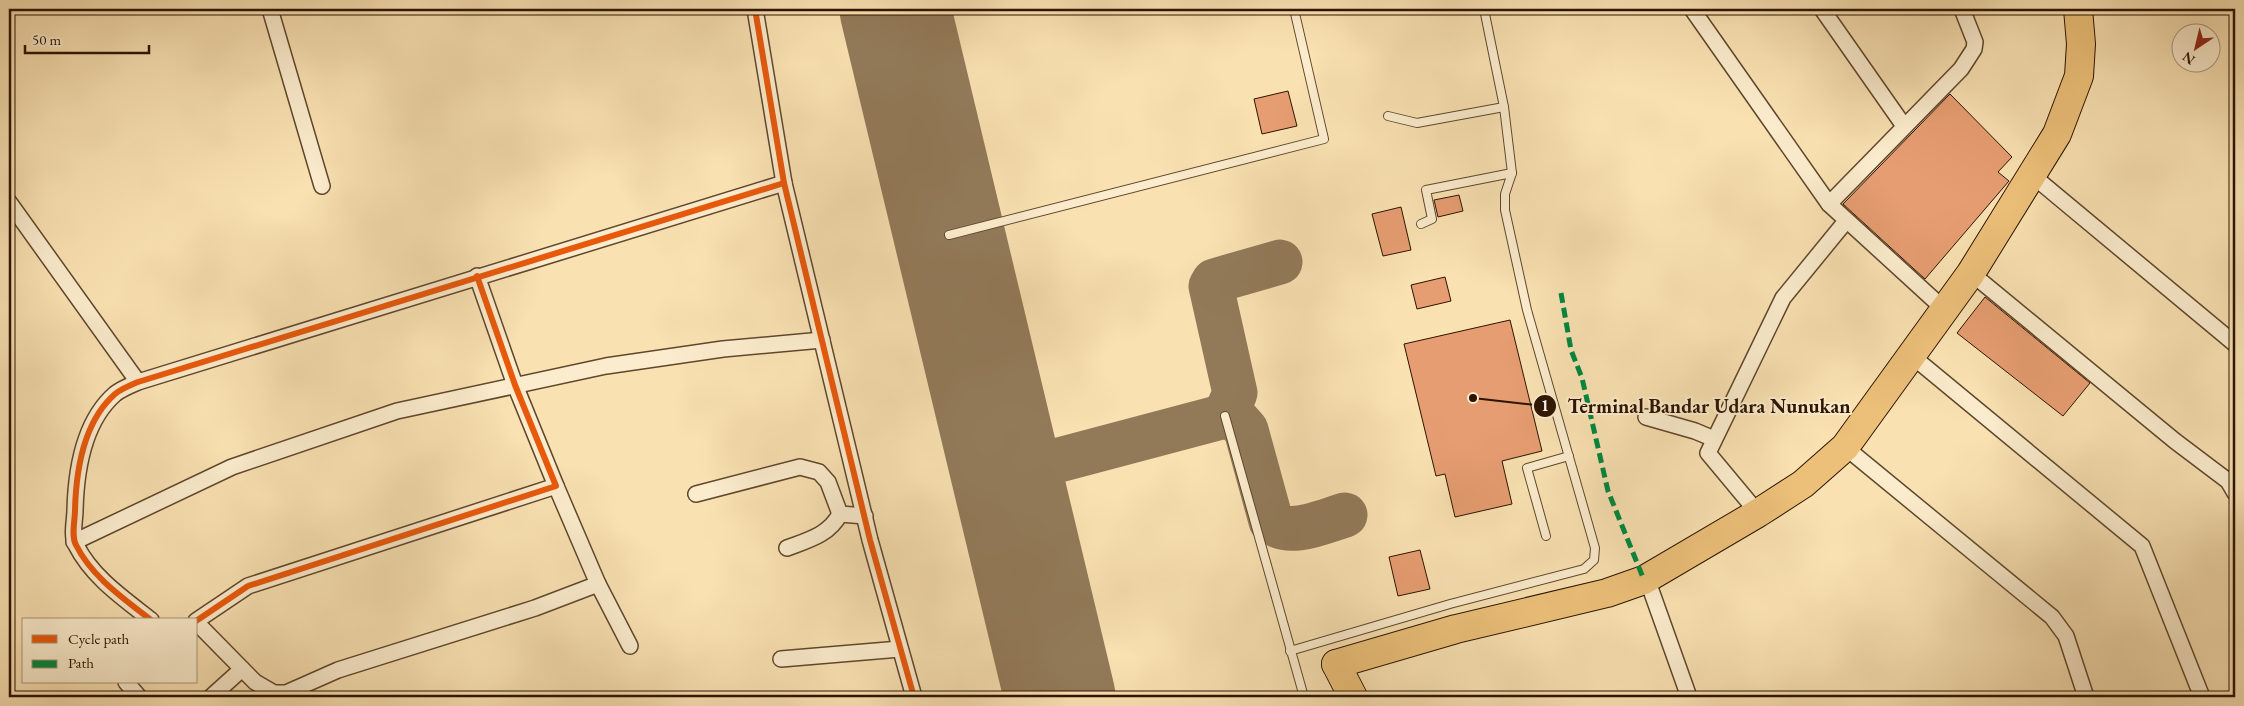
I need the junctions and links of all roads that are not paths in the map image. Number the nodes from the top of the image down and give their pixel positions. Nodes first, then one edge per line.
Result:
1 (270, 9) edge
2 (755, 9) edge
3 (1294, 9) edge
4 (1484, 9) edge
5 (1692, 9) edge
6 (1822, 9) edge
7 (1962, 9) edge
8 (2078, 9) edge
9 (1504, 107) junction
10 (1388, 116) dead end
11 (1904, 126) junction
12 (1512, 174) junction
13 (2033, 176) junction
14 (784, 183) junction
15 (322, 186) dead end
16 (9, 202) edge
17 (1829, 204) junction
18 (1846, 221) junction
19 (1421, 224) dead end
20 (949, 234) dead end
21 (1971, 273) junction
22 (478, 276) junction
23 (1945, 310) junction
24 (822, 340) junction
25 (2235, 344) edge
26 (1912, 356) junction
27 (138, 382) junction
28 (515, 385) junction
29 (1224, 416) dead end
30 (1646, 417) dead end
31 (1714, 439) junction
32 (1845, 446) junction
33 (1569, 456) junction
34 (556, 486) junction
35 (2235, 493) edge
36 (696, 494) dead end
37 (840, 514) junction
38 (1758, 514) junction
39 (864, 516) junction
40 (1546, 536) dead end
41 (74, 542) junction
42 (787, 548) dead end
43 (1647, 579) junction
44 (598, 584) junction
45 (1453, 617) junction
46 (148, 618) edge
47 (198, 621) edge
48 (198, 624) edge
49 (630, 646) dead end
50 (900, 649) junction
51 (1290, 650) junction
52 (781, 659) dead end
53 (1336, 664) junction
54 (242, 669) junction
55 (128, 684) edge
56 (138, 697) edge
57 (211, 697) edge
58 (914, 697) edge
59 (1304, 697) edge
60 (1335, 697) edge
61 (1353, 697) edge
62 (1689, 697) edge
63 (2086, 697) edge
64 (2202, 697) edge

1 - 15 street
2 - 14 street
3 - 20 lane
4 - 9 lane
5 - 17 street
6 - 11 street
7 - 11 street
8 - 13 highway
9 - 10 lane
9 - 12 lane
11 - 17 street
12 - 19 lane
12 - 33 lane
13 - 21 highway
13 - 25 street
14 - 22 street
14 - 24 street
16 - 27 street
17 - 18 street
18 - 23 street
18 - 31 street
21 - 23 highway
21 - 35 street
22 - 27 street
22 - 28 street
23 - 26 highway
24 - 28 street
24 - 39 street
26 - 32 highway
26 - 64 street
27 - 41 street
28 - 34 street
28 - 41 street
29 - 51 lane
30 - 31 street
31 - 38 street
32 - 38 highway
32 - 63 street
33 - 40 lane
33 - 45 lane
34 - 44 street
34 - 47 street
36 - 37 street
37 - 39 street
37 - 42 street
38 - 43 highway
39 - 50 street
41 - 46 street
43 - 45 highway
43 - 62 street
44 - 49 street
44 - 54 street
45 - 51 lane
45 - 53 highway
48 - 54 street
50 - 52 street
50 - 58 street
51 - 59 lane
53 - 60 highway
53 - 61 highway
54 - 57 street
55 - 56 street

